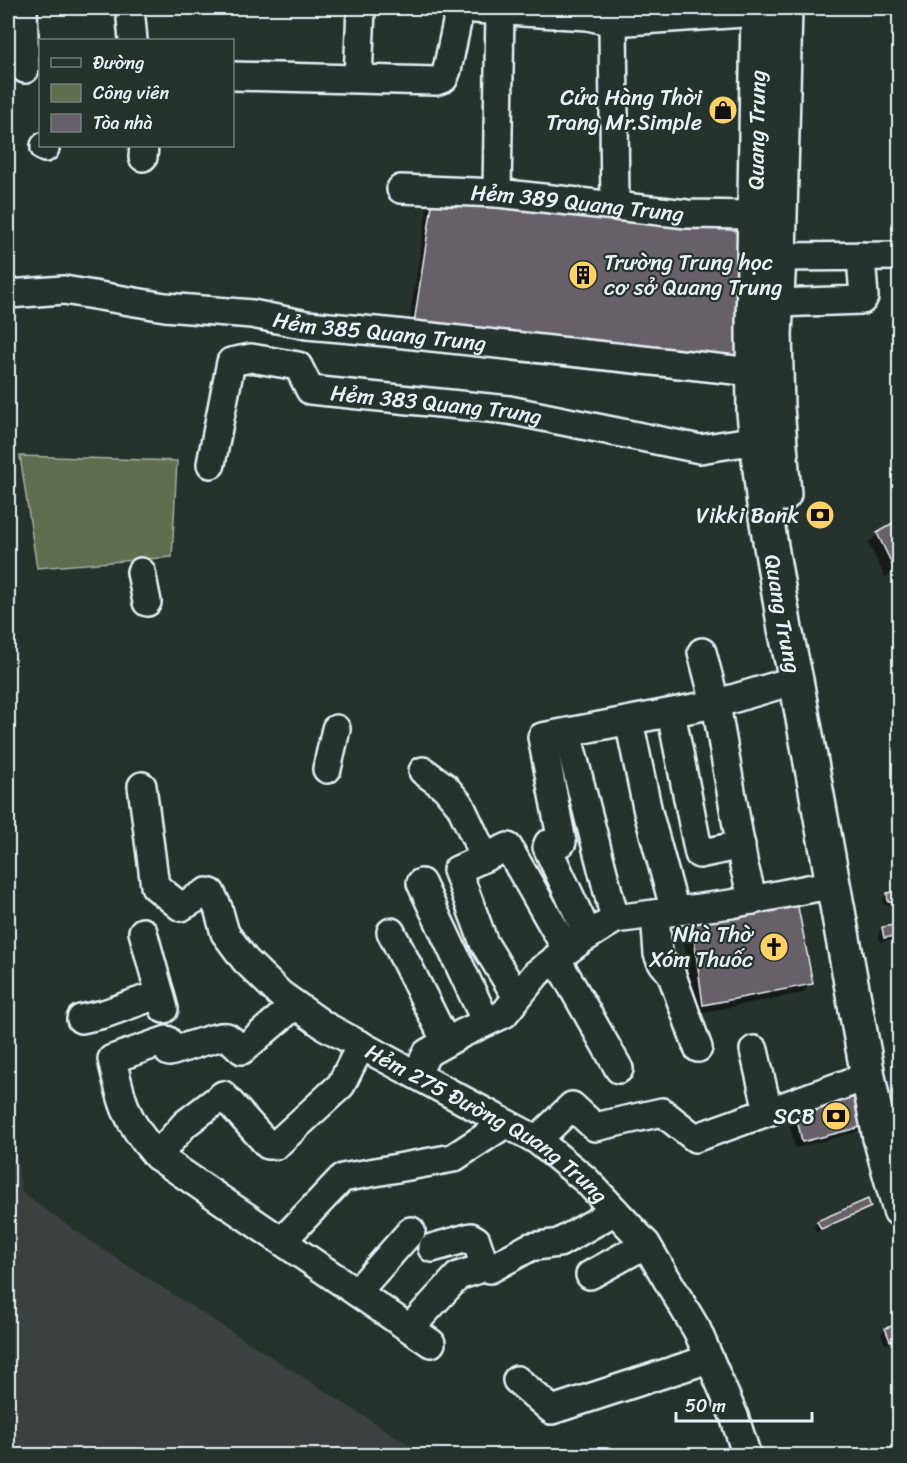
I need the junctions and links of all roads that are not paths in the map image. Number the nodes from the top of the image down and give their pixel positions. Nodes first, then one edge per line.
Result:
1 (23, 8) edge
2 (130, 8) edge
3 (361, 8) edge
4 (459, 8) edge
5 (500, 10) junction
6 (771, 10) edge
7 (596, 15) edge
8 (133, 39) edge
9 (24, 74) edge
10 (234, 76) edge
11 (358, 78) junction
12 (401, 189) dead end
13 (497, 193) junction
14 (615, 206) junction
15 (754, 215) junction
16 (861, 256) junction
17 (900, 256) edge
18 (779, 257) junction
19 (8, 294) edge
20 (776, 303) junction
21 (753, 372) junction
22 (768, 439) junction
23 (211, 464) dead end
24 (141, 572) dead end
25 (147, 602) dead end
26 (702, 652) dead end
27 (796, 680) junction
28 (715, 704) junction
29 (671, 713) junction
30 (629, 721) junction
31 (336, 729) dead end
32 (554, 735) junction
33 (327, 769) dead end
34 (423, 771) dead end
35 (142, 786) dead end
36 (741, 845) junction
37 (699, 854) junction
38 (484, 856) junction
39 (662, 861) junction
40 (421, 883) dead end
41 (834, 884) junction
42 (753, 900) junction
43 (665, 912) junction
44 (615, 919) junction
45 (143, 932) dead end
46 (391, 932) dead end
47 (571, 948) junction
48 (518, 997) junction
49 (295, 1005) junction
50 (81, 1019) dead end
51 (486, 1022) junction
52 (446, 1042) junction
53 (361, 1045) junction
54 (698, 1048) dead end
55 (754, 1050) dead end
56 (619, 1069) dead end
57 (416, 1075) junction
58 (868, 1076) junction
59 (768, 1111) junction
60 (506, 1124) junction
61 (893, 1134) edge
62 (537, 1140) junction
63 (157, 1156) junction
64 (900, 1210) edge
65 (615, 1211) junction
66 (411, 1231) dead end
67 (282, 1240) junction
68 (646, 1244) junction
69 (432, 1248) dead end
70 (484, 1267) junction
71 (590, 1275) dead end
72 (357, 1292) junction
73 (709, 1359) junction
74 (517, 1380) dead end
75 (747, 1455) edge

1 - 9 street
2 - 8 street
3 - 11 street
4 - 5 street
4 - 11 street
5 - 7 street
5 - 13 street
6 - 7 street
6 - 15 main road, Quang Trung
6 - 18 main road, Quang Trung
7 - 14 street
10 - 11 street
12 - 13 street, Hẻm 389 Quang Trung
13 - 14 street, Hẻm 389 Quang Trung
14 - 15 street, Hẻm 389 Quang Trung
15 - 21 main road, Quang Trung
16 - 17 street
16 - 18 street
16 - 20 street
18 - 20 main road, Quang Trung
19 - 21 street, Hẻm 385 Quang Trung
20 - 22 main road, Quang Trung
21 - 22 main road, Quang Trung
22 - 23 street, Hẻm 383 Quang Trung
22 - 27 main road, Quang Trung
22 - 61 main road, Quang Trung
24 - 25 street
26 - 28 street
27 - 28 street
27 - 41 main road, Quang Trung
28 - 29 street
28 - 36 street
29 - 30 street
29 - 37 street
30 - 32 street
30 - 39 street
31 - 33 street
32 - 44 street
32 - 47 street
34 - 38 street
35 - 49 street, Hẻm 275 Đường Quang Trung
36 - 37 street
36 - 42 street
37 - 39 street
38 - 47 street
38 - 48 street
39 - 43 street
40 - 51 street
41 - 42 street
41 - 58 main road, Quang Trung
42 - 43 street
43 - 44 street
43 - 54 street
44 - 47 street
45 - 50 street
46 - 52 street
47 - 48 street
47 - 56 street
48 - 51 street
49 - 53 street, Hẻm 275 Đường Quang Trung
49 - 63 street
51 - 52 street
52 - 57 street
53 - 57 street, Hẻm 275 Đường Quang Trung
53 - 63 street
55 - 59 street
57 - 60 street, Hẻm 275 Đường Quang Trung
58 - 59 street
58 - 61 main road, Quang Trung
59 - 62 street
60 - 62 street, Hẻm 275 Đường Quang Trung
60 - 67 street
61 - 64 main road, Quang Trung
62 - 65 street, Hẻm 275 Đường Quang Trung
63 - 67 street
65 - 68 street, Hẻm 275 Đường Quang Trung
65 - 70 street
66 - 72 street
67 - 72 street
68 - 71 street
68 - 73 street, Hẻm 275 Đường Quang Trung
69 - 70 street
70 - 72 street
73 - 74 street
73 - 75 street, Hẻm 275 Đường Quang Trung

